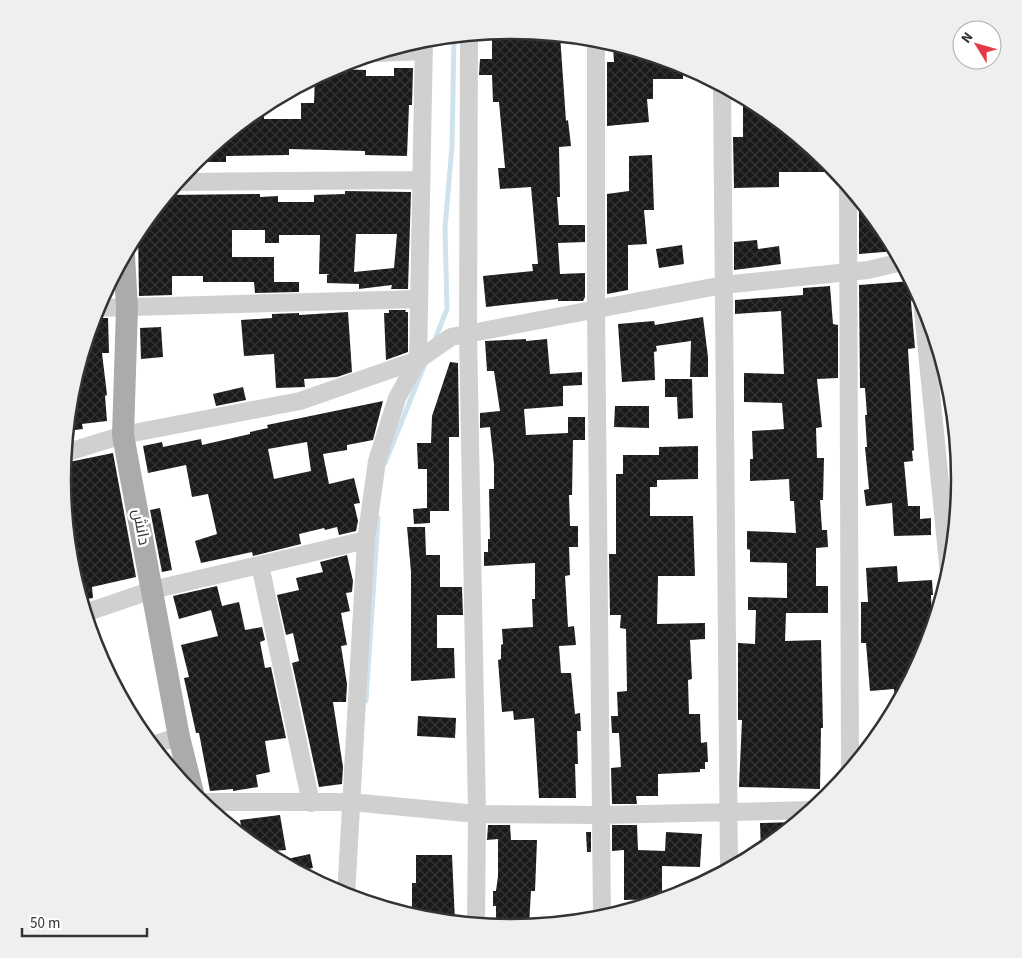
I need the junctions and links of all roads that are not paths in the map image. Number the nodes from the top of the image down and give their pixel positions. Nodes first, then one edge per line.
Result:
1 (469, 41) edge
2 (424, 47) edge
3 (596, 47) edge
4 (722, 93) edge
5 (421, 180) junction
6 (187, 182) edge
7 (848, 196) edge
8 (895, 264) edge
9 (125, 268) edge
10 (848, 271) junction
11 (723, 285) junction
12 (419, 299) junction
13 (105, 308) edge
14 (127, 308) junction
15 (596, 308) junction
16 (925, 328) edge
17 (459, 335) junction
18 (418, 360) junction
19 (123, 435) junction
20 (72, 451) edge
21 (366, 540) junction
22 (946, 543) edge
23 (260, 565) junction
24 (152, 590) junction
25 (91, 611) edge
26 (179, 736) junction
27 (159, 743) edge
28 (850, 759) edge
29 (190, 779) edge
30 (213, 802) edge
31 (311, 802) junction
32 (352, 802) junction
33 (800, 810) edge
34 (729, 813) junction
35 (477, 814) junction
36 (601, 815) junction
37 (729, 861) edge
38 (347, 887) edge
39 (602, 910) edge
40 (476, 917) edge

1 - 17 street
2 - 5 street
3 - 15 street
4 - 11 street
5 - 6 street
5 - 12 street
7 - 10 street
8 - 10 street
9 - 14 main road, دانش
10 - 11 street
10 - 28 street
11 - 15 street
11 - 34 street
12 - 14 street
12 - 18 street
13 - 14 street
14 - 19 main road, دانش
15 - 17 street
15 - 36 street
16 - 22 street
17 - 18 street
17 - 35 street
18 - 19 street
18 - 21 street
19 - 20 street
19 - 24 main road, دانش
21 - 23 street
21 - 32 street
23 - 24 street
23 - 31 street
24 - 25 street
24 - 26 main road, دانش
26 - 27 street
26 - 29 main road, دانش
30 - 31 street
31 - 32 street
32 - 35 street
32 - 38 street
33 - 34 street
34 - 36 street
34 - 37 street
35 - 36 street
35 - 40 street
36 - 39 street

